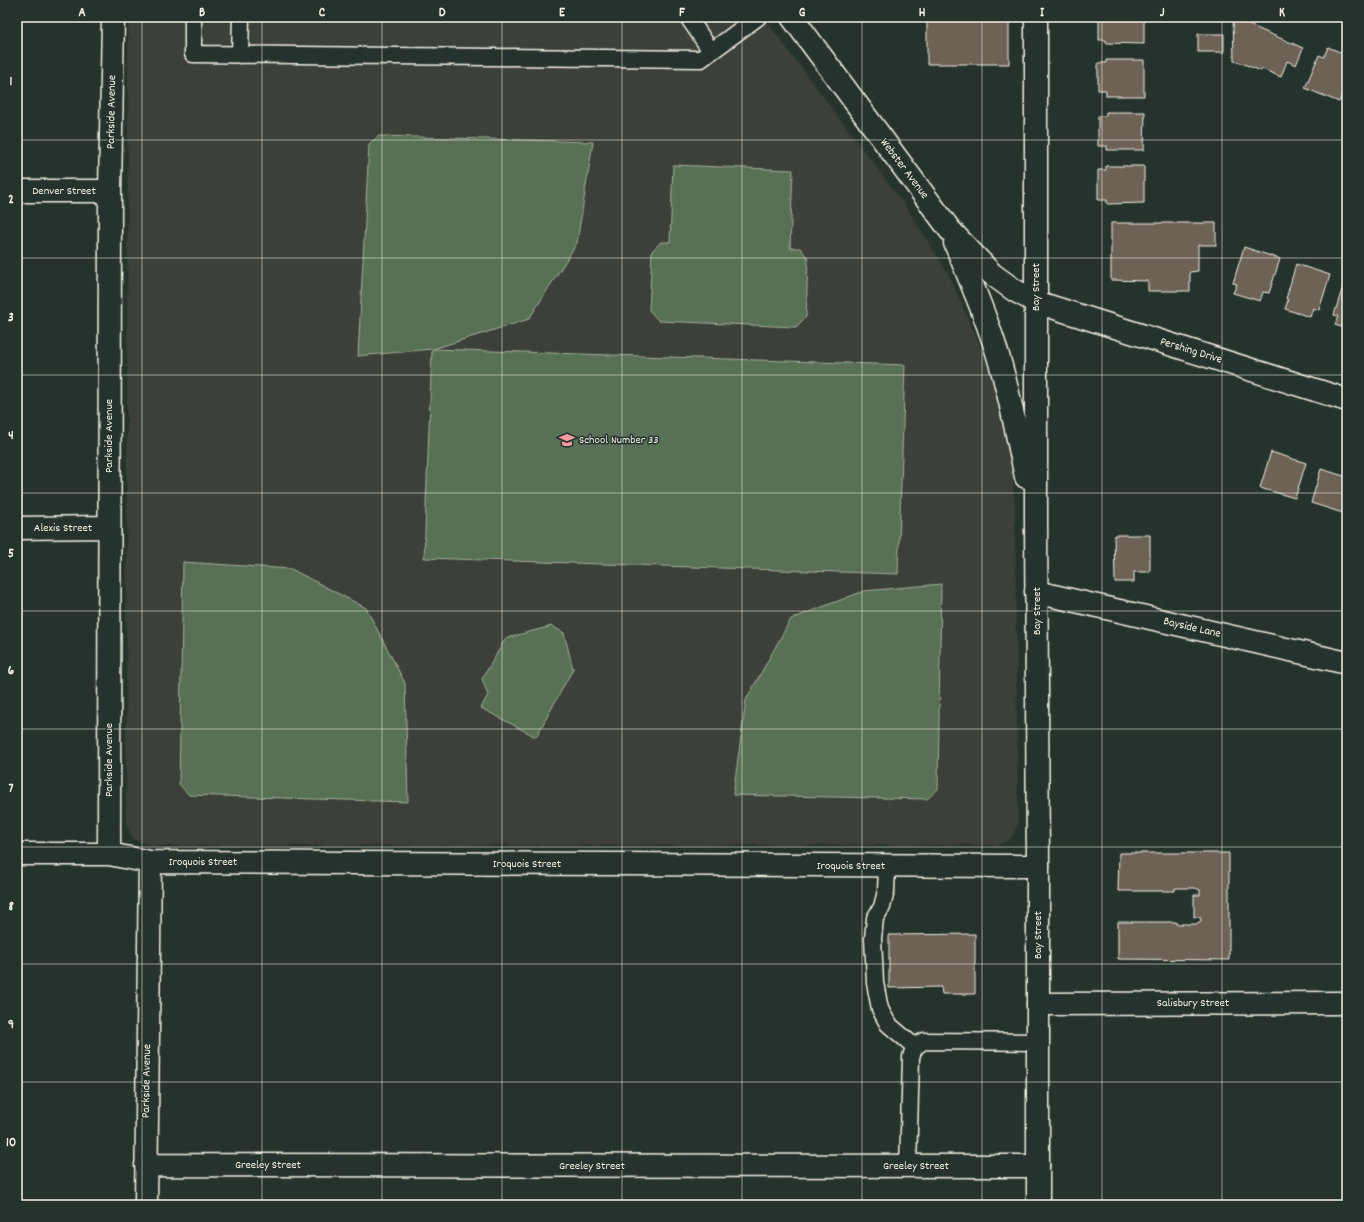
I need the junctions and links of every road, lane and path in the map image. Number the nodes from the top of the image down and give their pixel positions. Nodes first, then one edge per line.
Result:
1 (113, 17) edge
2 (193, 17) edge
3 (241, 17) edge
4 (688, 17) edge
5 (758, 17) edge
6 (792, 17) edge
7 (1036, 17) edge
8 (711, 51) junction
9 (240, 55) junction
10 (17, 191) edge
11 (110, 191) junction
12 (950, 230) junction
13 (1036, 302) junction
14 (1347, 400) edge
15 (1036, 520) junction
16 (109, 527) junction
17 (17, 528) edge
18 (1036, 592) junction
19 (1347, 664) edge
20 (17, 854) edge
21 (109, 854) junction
22 (150, 862) junction
23 (886, 866) junction
24 (1038, 866) junction
25 (1347, 1003) edge
26 (1038, 1004) junction
27 (1038, 1042) junction
28 (915, 1047) junction
29 (146, 1165) junction
30 (1038, 1166) junction
31 (908, 1167) junction
32 (146, 1205) edge
33 (1038, 1205) edge

1 - 11 street, Parkside Avenue
2 - 9 lane
3 - 9 lane
4 - 8 lane
5 - 8 lane
6 - 12 street, Webster Avenue
7 - 13 street, Bay Street
8 - 9 lane
10 - 11 street, Denver Street
11 - 16 street, Parkside Avenue
12 - 13 street, Webster Avenue
12 - 15 street
13 - 14 street, Pershing Drive
13 - 15 street, Bay Street
15 - 18 street, Bay Street
16 - 17 street, Alexis Street
16 - 21 street, Parkside Avenue
18 - 19 street, Bayside Lane
18 - 24 street, Bay Street
20 - 21 street, Iroquois Street
21 - 22 street, Iroquois Street
22 - 23 street, Iroquois Street
22 - 29 street, Parkside Avenue
23 - 24 street, Iroquois Street
23 - 28 lane
24 - 26 street, Bay Street
25 - 26 street, Salisbury Street
26 - 27 street, Bay Street
27 - 28 lane
27 - 30 street, Bay Street
28 - 31 lane
29 - 31 street, Greeley Street
29 - 32 street, Parkside Avenue
30 - 31 street, Greeley Street
30 - 33 street, Bay Street

